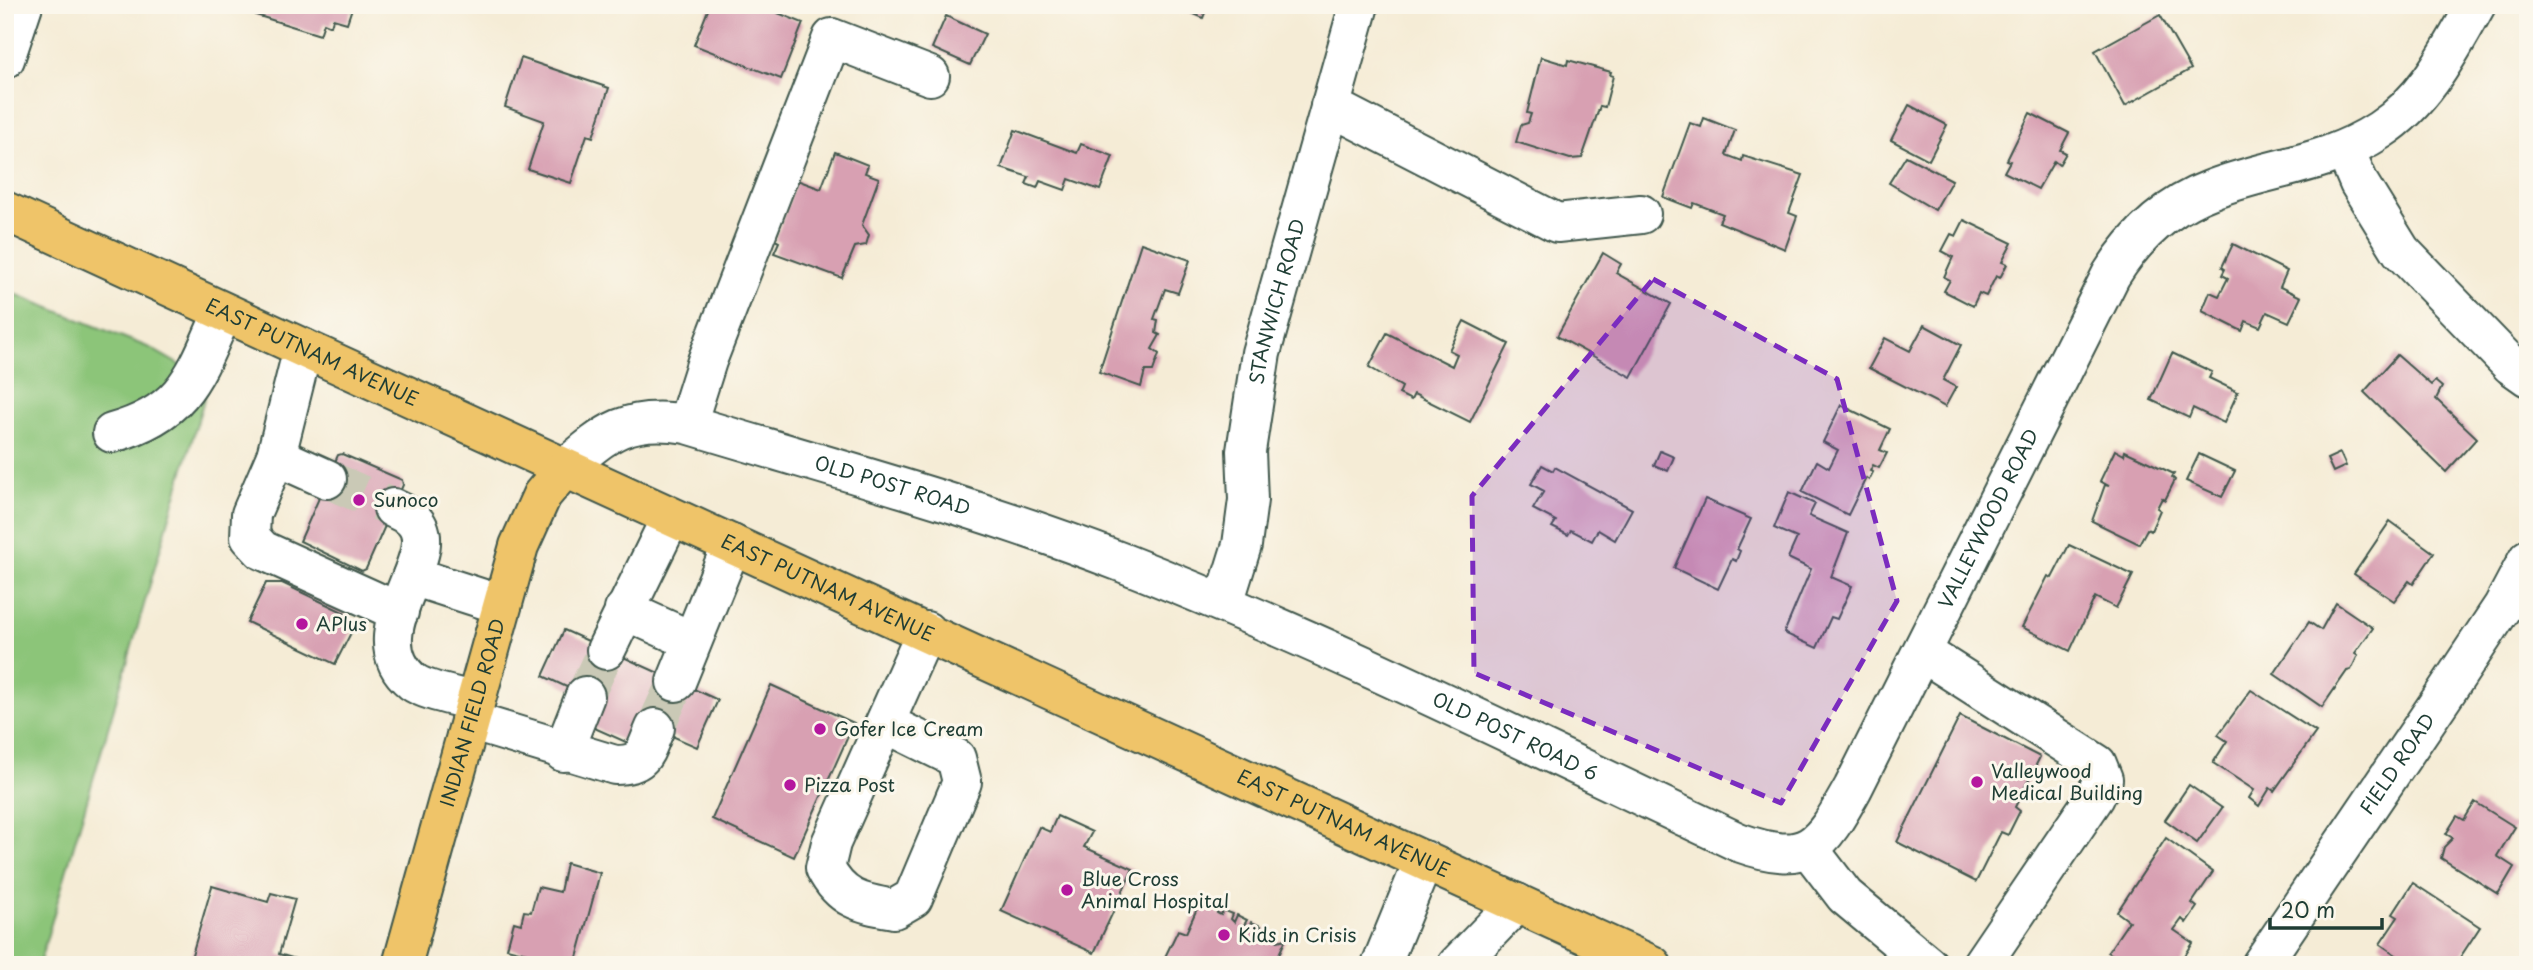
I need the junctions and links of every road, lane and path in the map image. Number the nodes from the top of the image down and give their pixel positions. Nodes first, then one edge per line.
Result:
1 (23, 5) edge
2 (1359, 5) edge
3 (2476, 5) edge
4 (5, 59) edge
5 (930, 76) dead end
6 (1330, 106) junction
7 (2345, 150) junction
8 (5, 211) edge
9 (1641, 214) dead end
10 (223, 312) junction
11 (303, 348) junction
12 (2528, 377) edge
13 (687, 424) junction
14 (112, 433) dead end
15 (276, 456) junction
16 (564, 469) junction
17 (327, 479) tunnel mouth
18 (393, 508) tunnel mouth
19 (671, 517) junction
20 (732, 544) junction
21 (2528, 558) edge
22 (412, 576) junction
23 (1224, 603) junction
24 (502, 605) junction
25 (624, 610) junction
26 (399, 612) junction
27 (926, 631) junction
28 (692, 641) junction
29 (606, 650) tunnel mouth
30 (1922, 652) junction
31 (676, 682) tunnel mouth
32 (585, 696) tunnel mouth
33 (472, 711) junction
34 (887, 724) junction
35 (655, 728) tunnel mouth
36 (563, 751) junction
37 (1809, 849) junction
38 (1424, 860) junction
39 (1517, 903) junction
40 (402, 965) edge
41 (1381, 965) edge
42 (1457, 965) edge
43 (1652, 965) edge
44 (1928, 965) edge
45 (1981, 965) edge
46 (2261, 965) edge

1 - 4 street
2 - 6 street, STANWICH ROAD
3 - 7 street, VALLEYWOOD ROAD
5 - 13 street
6 - 9 street
6 - 23 street, STANWICH ROAD
7 - 12 street
7 - 30 street, VALLEYWOOD ROAD
8 - 10 main road, EAST PUTNAM AVENUE
10 - 11 main road, EAST PUTNAM AVENUE
10 - 14 street
11 - 15 street
11 - 16 main road, EAST PUTNAM AVENUE
13 - 16 street, OLD POST ROAD
13 - 23 street, OLD POST ROAD
15 - 17 street
15 - 26 street
16 - 19 main road, EAST PUTNAM AVENUE
16 - 24 main road, INDIAN FIELD ROAD
18 - 22 street
19 - 20 main road, EAST PUTNAM AVENUE
19 - 25 street
20 - 27 main road, EAST PUTNAM AVENUE
20 - 28 street
21 - 46 street, FIELD ROAD
22 - 24 street
22 - 26 street
23 - 37 street, OLD POST ROAD 6
24 - 33 main road, INDIAN FIELD ROAD
25 - 28 street
25 - 29 street
26 - 33 street
27 - 34 street
27 - 38 main road, EAST PUTNAM AVENUE
28 - 31 street
30 - 37 street, VALLEYWOOD ROAD
30 - 45 street
32 - 36 street
33 - 36 street
33 - 40 main road, INDIAN FIELD ROAD
34 - 34 street
35 - 36 street
37 - 44 street
38 - 39 main road, EAST PUTNAM AVENUE
38 - 41 street
39 - 42 street
39 - 43 main road, EAST PUTNAM AVENUE

